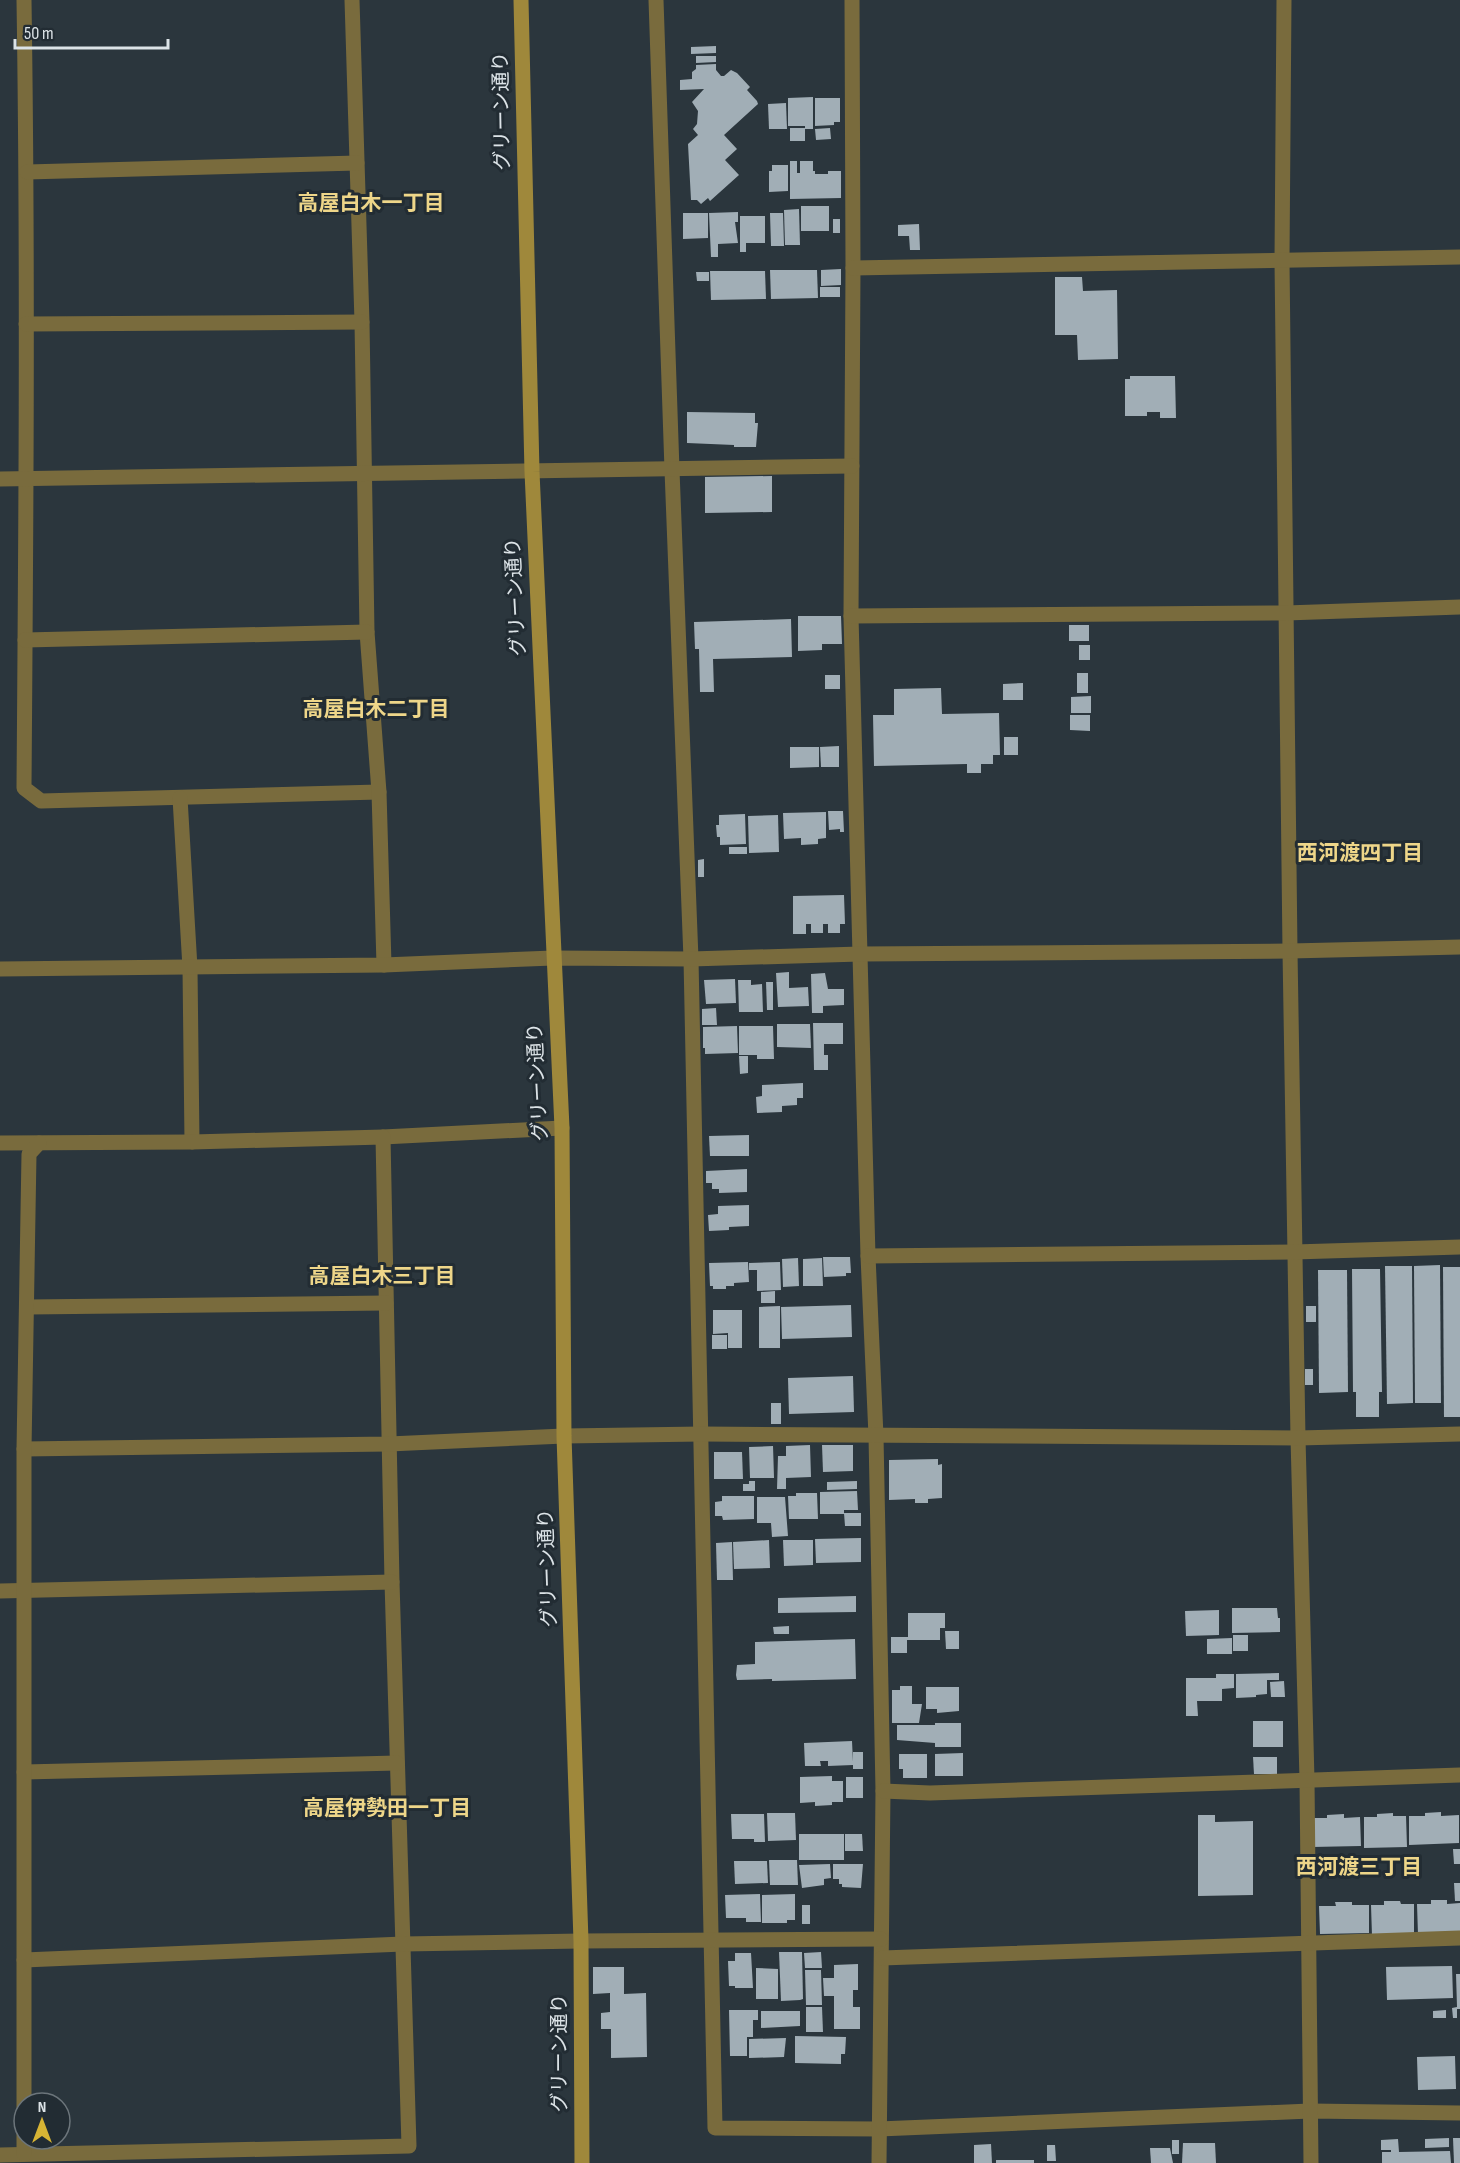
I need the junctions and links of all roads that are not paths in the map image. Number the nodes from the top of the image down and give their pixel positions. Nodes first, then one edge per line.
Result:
1 (24, 0) edge
2 (352, 0) edge
3 (521, 0) edge
4 (656, 0) edge
5 (852, 0) edge
6 (1284, 0) edge
7 (357, 163) junction
8 (27, 172) junction
9 (1460, 257) edge
10 (1282, 261) junction
11 (853, 268) junction
12 (362, 322) junction
13 (26, 324) junction
14 (852, 466) junction
15 (672, 470) junction
16 (532, 472) junction
17 (363, 475) junction
18 (27, 478) junction
19 (0, 479) edge
20 (1460, 607) edge
21 (1286, 613) junction
22 (850, 616) junction
23 (368, 632) junction
24 (25, 640) junction
25 (379, 792) junction
26 (180, 798) junction
27 (1460, 947) edge
28 (1290, 951) junction
29 (860, 954) junction
30 (553, 958) junction
31 (691, 958) junction
32 (384, 965) junction
33 (190, 968) junction
34 (0, 969) edge
35 (562, 1128) junction
36 (383, 1137) junction
37 (192, 1142) junction
38 (0, 1143) edge
39 (39, 1143) junction
40 (1460, 1247) edge
41 (1294, 1252) junction
42 (868, 1256) junction
43 (386, 1303) junction
44 (28, 1306) junction
45 (702, 1434) junction
46 (1460, 1434) edge
47 (564, 1436) junction
48 (876, 1436) junction
49 (1298, 1438) junction
50 (389, 1444) junction
51 (24, 1449) junction
52 (392, 1582) junction
53 (0, 1591) edge
54 (25, 1591) junction
55 (397, 1763) junction
56 (24, 1772) junction
57 (1460, 1775) edge
58 (1307, 1780) junction
59 (883, 1791) junction
60 (1460, 1938) edge
61 (881, 1939) junction
62 (712, 1940) junction
63 (581, 1941) junction
64 (1310, 1943) junction
65 (403, 1944) junction
66 (882, 1958) junction
67 (24, 1960) junction
68 (1310, 2111) junction
69 (1460, 2113) edge
70 (879, 2129) junction
71 (24, 2154) junction
72 (0, 2155) edge
73 (582, 2163) edge
74 (879, 2163) edge
75 (1311, 2163) edge

1 - 8 street
2 - 7 street
3 - 16 street, グリーン通り
4 - 15 street
5 - 11 street
6 - 10 street
7 - 8 street
7 - 12 street
8 - 13 street
9 - 10 street
10 - 11 street
10 - 21 street
11 - 14 street
12 - 13 street
12 - 17 street
13 - 18 street
14 - 15 street
14 - 22 street
15 - 16 street
15 - 31 street
16 - 17 street
16 - 30 street, グリーン通り
17 - 18 street
17 - 23 street
18 - 19 street
18 - 24 street
20 - 21 street
21 - 22 street
21 - 28 street
22 - 29 street
23 - 24 street
23 - 25 street
24 - 26 street
25 - 26 street
25 - 32 street
26 - 33 street
27 - 28 street
28 - 29 street
28 - 41 street
29 - 31 street
29 - 42 street
30 - 31 street
30 - 32 street
30 - 35 street, グリーン通り
31 - 45 street
32 - 33 street
33 - 34 street
33 - 37 street
35 - 36 street
35 - 47 street, グリーン通り
36 - 37 street
36 - 43 street
37 - 39 street
38 - 39 street
39 - 44 street
40 - 41 street
41 - 42 street
41 - 49 street
42 - 48 street
43 - 44 street
43 - 50 street
44 - 51 street
45 - 47 street
45 - 48 street
45 - 62 street
46 - 49 street
47 - 50 street
47 - 63 street, グリーン通り
48 - 49 street
48 - 59 street
49 - 58 street
50 - 51 street
50 - 52 street
51 - 54 street
52 - 54 street
52 - 55 street
53 - 54 street
54 - 56 street
55 - 56 street
55 - 65 street
56 - 67 street
57 - 58 street
58 - 59 street
58 - 64 street
59 - 61 street
60 - 64 street
61 - 62 street
61 - 66 street
62 - 63 street
62 - 70 street
63 - 65 street
63 - 73 street, グリーン通り
64 - 66 street
64 - 68 street
65 - 67 street
65 - 71 street
66 - 70 street
67 - 71 street
68 - 69 street
68 - 70 street
68 - 75 street
70 - 74 street
71 - 72 street

